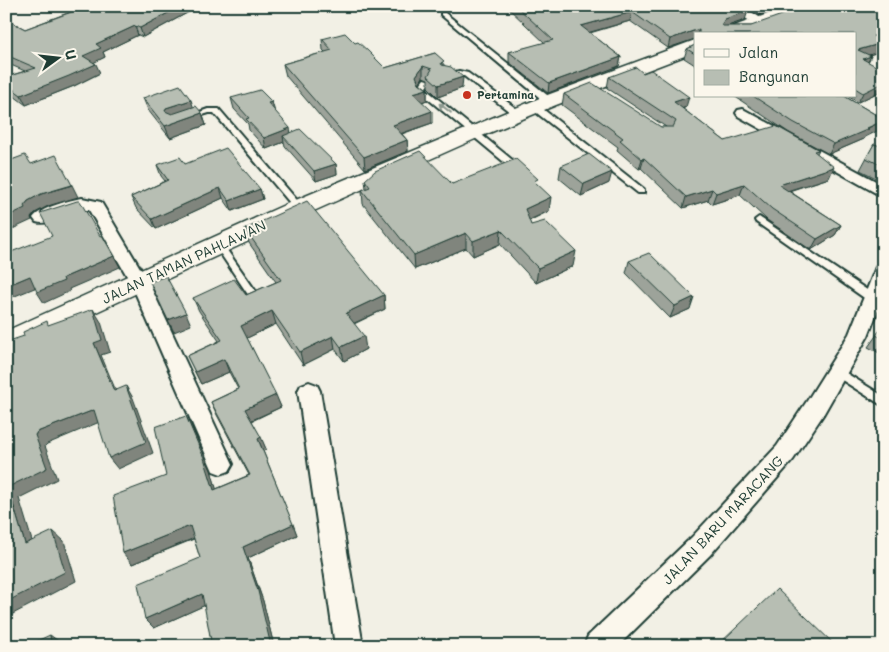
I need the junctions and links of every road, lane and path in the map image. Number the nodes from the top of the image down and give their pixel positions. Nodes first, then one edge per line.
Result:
1 (733, 6) edge
2 (807, 6) edge
3 (443, 14) dead end
4 (761, 22) junction
5 (734, 32) edge
6 (694, 46) edge
7 (447, 75) edge
8 (427, 81) edge
9 (534, 108) junction
10 (743, 112) dead end
11 (184, 120) edge
12 (475, 132) junction
13 (526, 176) edge
14 (641, 191) dead end
15 (883, 192) edge
16 (299, 208) junction
17 (42, 218) edge
18 (759, 220) dead end
19 (219, 245) junction
20 (883, 272) edge
21 (140, 283) junction
22 (254, 296) edge
23 (873, 299) junction
24 (6, 343) edge
25 (838, 372) junction
26 (309, 391) dead end
27 (883, 402) edge
28 (221, 464) dead end
29 (349, 646) edge
30 (598, 646) edge

1 - 4 street
2 - 4 main road
3 - 9 lane
4 - 5 main road
6 - 9 main road, JALAN TAMAN PAHLAWAN
7 - 9 lane
12 -> 8 lane
9 - 12 main road, JALAN TAMAN PAHLAWAN
9 - 14 lane
10 - 15 street
11 - 16 lane
12 - 13 lane
12 - 16 main road, JALAN TAMAN PAHLAWAN
16 - 19 main road, JALAN TAMAN PAHLAWAN
17 - 21 street
18 - 23 lane
19 - 21 main road, JALAN TAMAN PAHLAWAN
19 - 22 lane
20 - 23 street, JALAN BARU MARACANG
21 - 24 main road, JALAN TAMAN PAHLAWAN
21 - 28 street
23 - 25 street, JALAN BARU MARACANG
25 - 27 lane
25 - 30 street, JALAN BARU MARACANG
26 - 29 street

